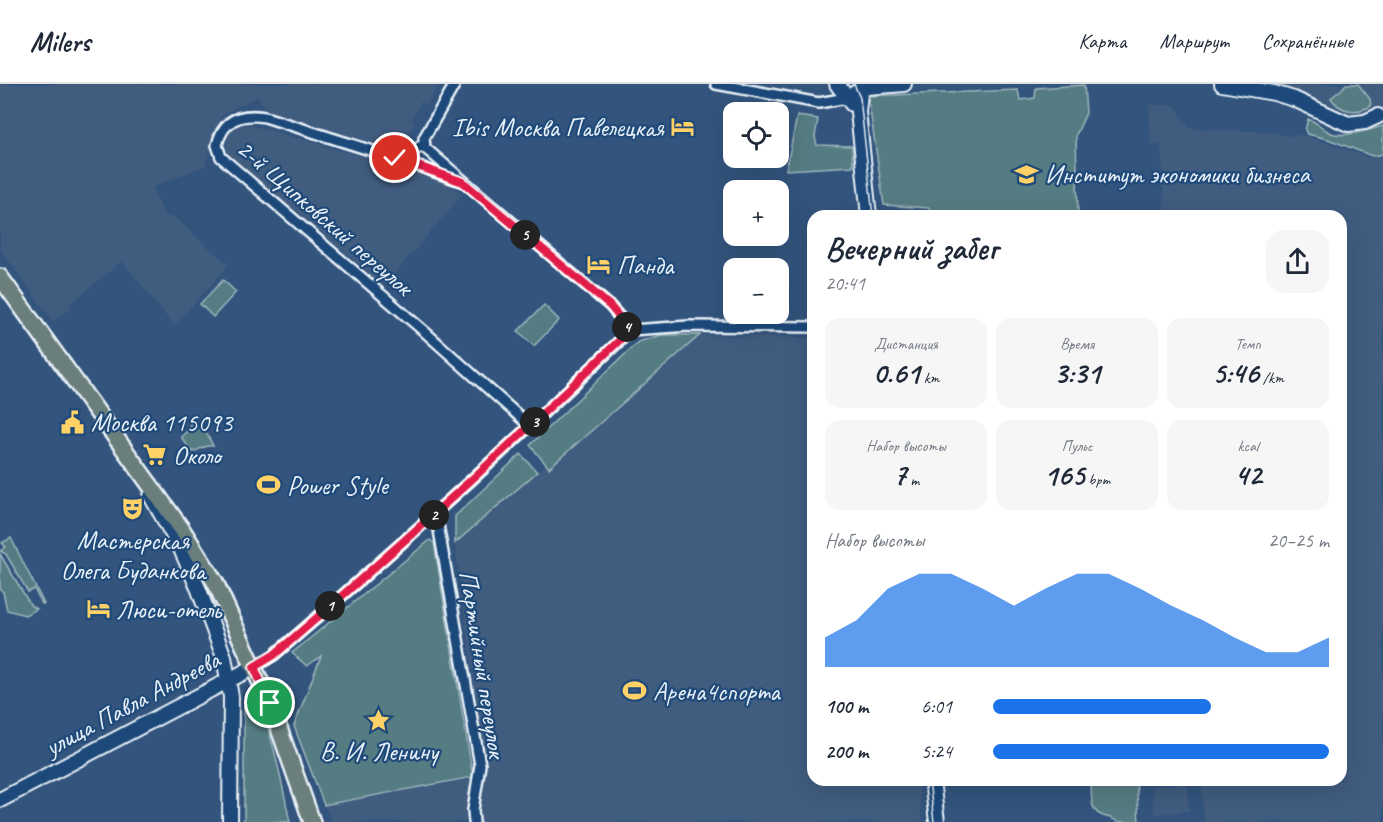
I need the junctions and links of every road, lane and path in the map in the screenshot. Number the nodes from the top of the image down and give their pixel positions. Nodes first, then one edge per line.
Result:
1 (455, 84) edge
2 (716, 84) edge
3 (837, 84) edge
4 (904, 84) edge
5 (1222, 84) edge
6 (863, 87) edge
7 (846, 98) junction
8 (858, 112) junction
9 (1380, 115) edge
10 (424, 144) junction
11 (395, 158) junction
12 (463, 182) junction
13 (868, 210) edge
14 (0, 277) edge
15 (807, 327) edge
16 (630, 330) junction
17 (530, 426) junction
18 (120, 442) junction
19 (436, 513) junction
20 (254, 667) junction
21 (229, 680) junction
22 (933, 786) edge
23 (0, 800) edge
24 (230, 822) edge
25 (312, 822) edge
26 (474, 822) edge
27 (937, 822) edge

1 - 10 street
2 - 7 street
3 - 7 street
4 - 6 street
5 - 9 street
6 - 7 street
6 - 8 street
7 - 8 street
8 - 13 street
10 - 11 street
10 - 12 street
11 - 12 street, 2-й Щипковский переулок
11 - 17 street, 2-й Щипковский переулок
12 - 16 street
14 - 18 main road
15 - 16 street
16 - 17 street
17 - 19 street
18 - 20 main road
18 - 21 street
19 - 20 street
19 - 26 street, Партийный переулок
20 - 21 street, улица Павла Андреева
20 - 25 main road
21 - 23 street, улица Павла Андреева
21 - 24 street
22 - 27 street

